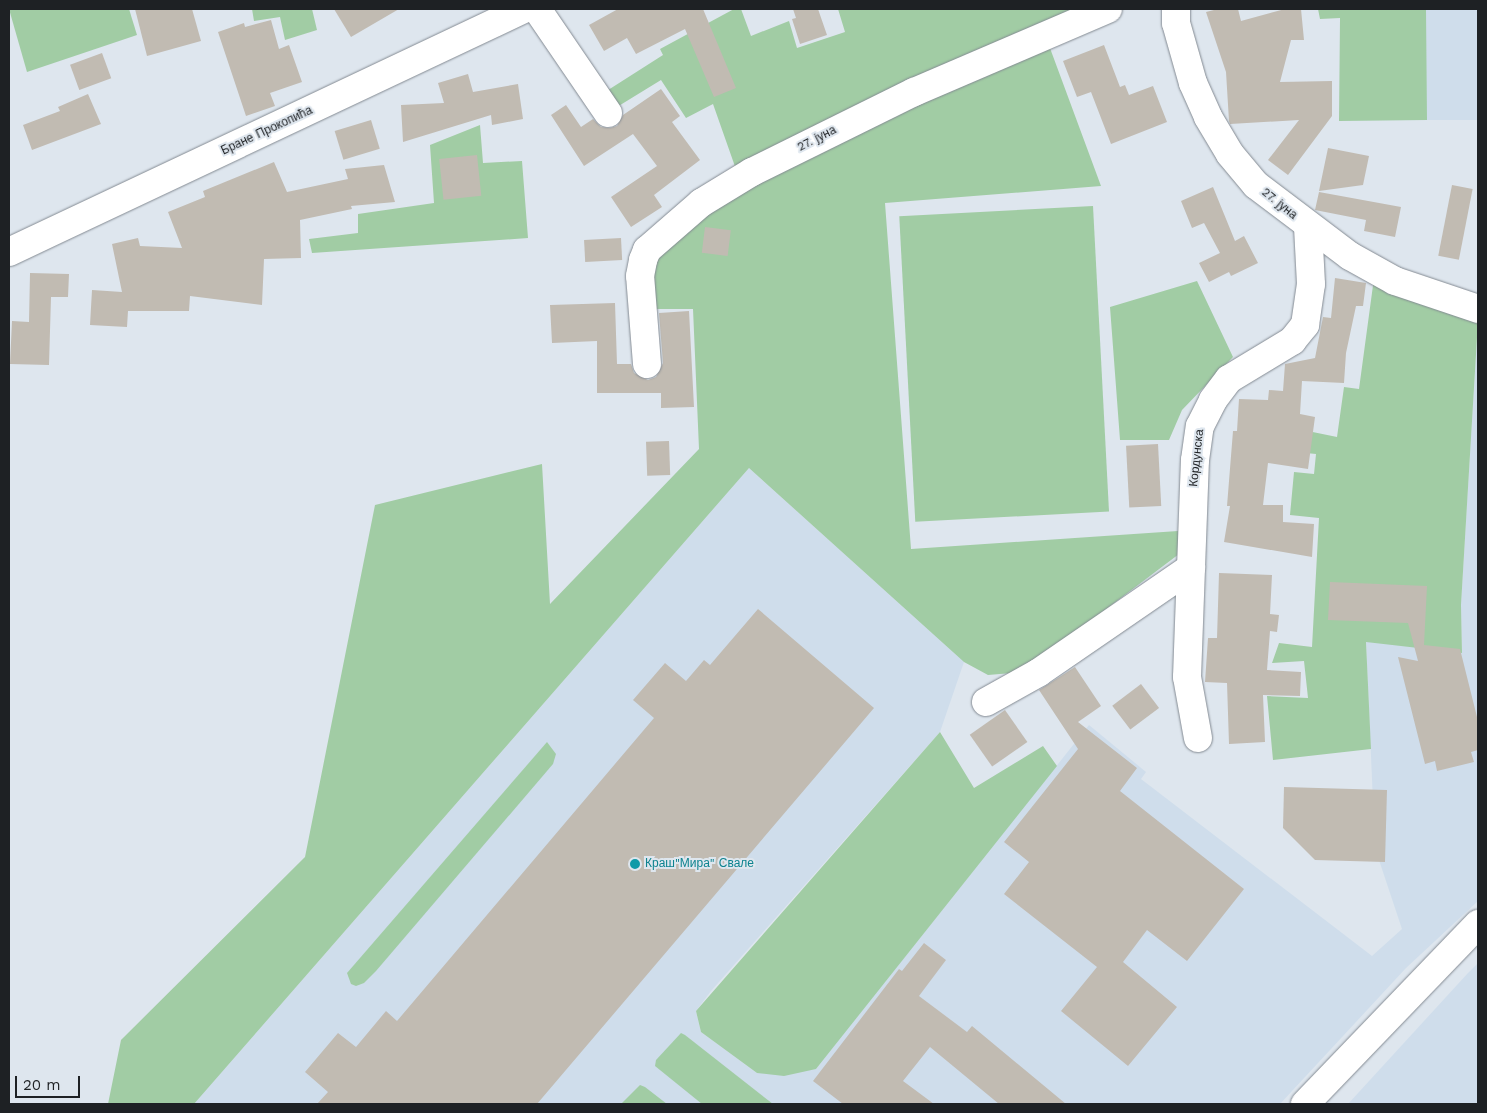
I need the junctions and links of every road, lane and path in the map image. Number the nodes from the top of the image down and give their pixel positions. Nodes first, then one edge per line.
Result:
1 (524, 9) edge
2 (537, 9) edge
3 (1108, 9) edge
4 (1176, 9) edge
5 (608, 112) dead end
6 (1308, 226) junction
7 (9, 252) edge
8 (1478, 309) edge
9 (647, 364) dead end
10 (1190, 568) junction
11 (986, 702) dead end
12 (1198, 738) dead end
13 (1478, 924) edge
14 (1305, 1104) edge

1 - 7 street, Бране Прокопића
2 - 5 street
3 - 9 street, 27. јуна
4 - 6 street, 27. јуна
6 - 8 street, 27. јуна
6 - 10 street, Кордунска
10 - 11 street
10 - 12 street, Кордунска
13 - 14 street

